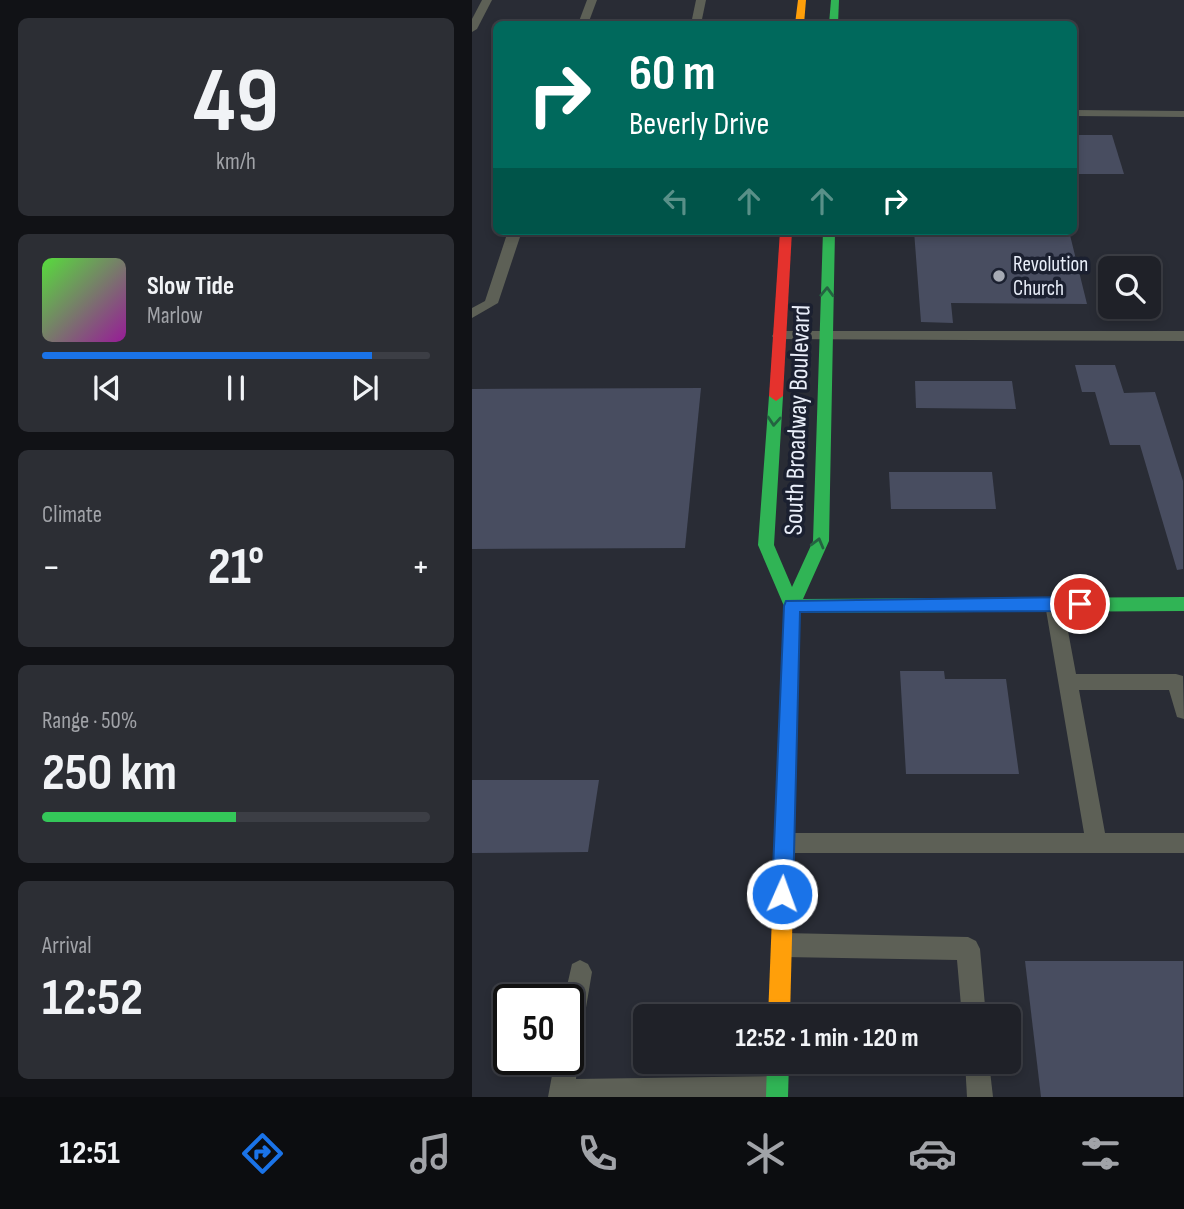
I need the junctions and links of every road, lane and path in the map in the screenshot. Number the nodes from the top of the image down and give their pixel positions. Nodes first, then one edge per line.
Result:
1 (487, 0) edge
2 (592, 0) edge
3 (701, 0) edge
4 (802, 0) edge
5 (835, 0) edge
6 (584, 21) edge
7 (697, 21) edge
8 (800, 21) edge
9 (834, 21) edge
10 (472, 29) edge
11 (1077, 113) edge
12 (1184, 114) edge
13 (514, 235) edge
14 (786, 235) edge
15 (829, 235) edge
16 (472, 314) edge
17 (779, 336) junction
18 (826, 336) junction
19 (1184, 336) edge
20 (1054, 604) junction
21 (1184, 604) edge
22 (792, 606) junction
23 (1068, 682) junction
24 (1180, 682) edge
25 (1184, 711) edge
26 (1096, 842) junction
27 (784, 843) junction
28 (1184, 843) edge
29 (781, 944) junction
30 (580, 972) dead end
31 (578, 984) edge
32 (779, 1004) edge
33 (973, 1004) edge
34 (778, 1074) edge
35 (978, 1074) edge
36 (564, 1075) edge
37 (777, 1093) edge
38 (561, 1095) edge
39 (980, 1097) edge

1 - 10 lane
2 - 6 lane
3 - 7 lane
4 - 8 main road
5 - 9 main road
11 - 12 lane
13 - 16 lane
14 - 17 main road, South Broadway Boulevard
18 -> 15 main road, South Broadway Boulevard
17 - 18 lane
17 -> 22 main road, South Broadway Boulevard
18 - 19 lane
22 -> 18 main road, South Broadway Boulevard
20 - 21 main road
20 - 22 main road
20 - 23 lane
22 - 27 main road, South Broadway Boulevard
23 - 24 lane
23 - 26 lane
24 - 25 lane
26 - 27 lane
26 - 28 lane
27 - 29 main road, South Broadway Boulevard
29 - 32 main road, South Broadway Boulevard
29 - 33 lane
30 - 31 lane
34 - 37 main road
35 - 39 lane
36 - 38 lane
37 - 38 lane

